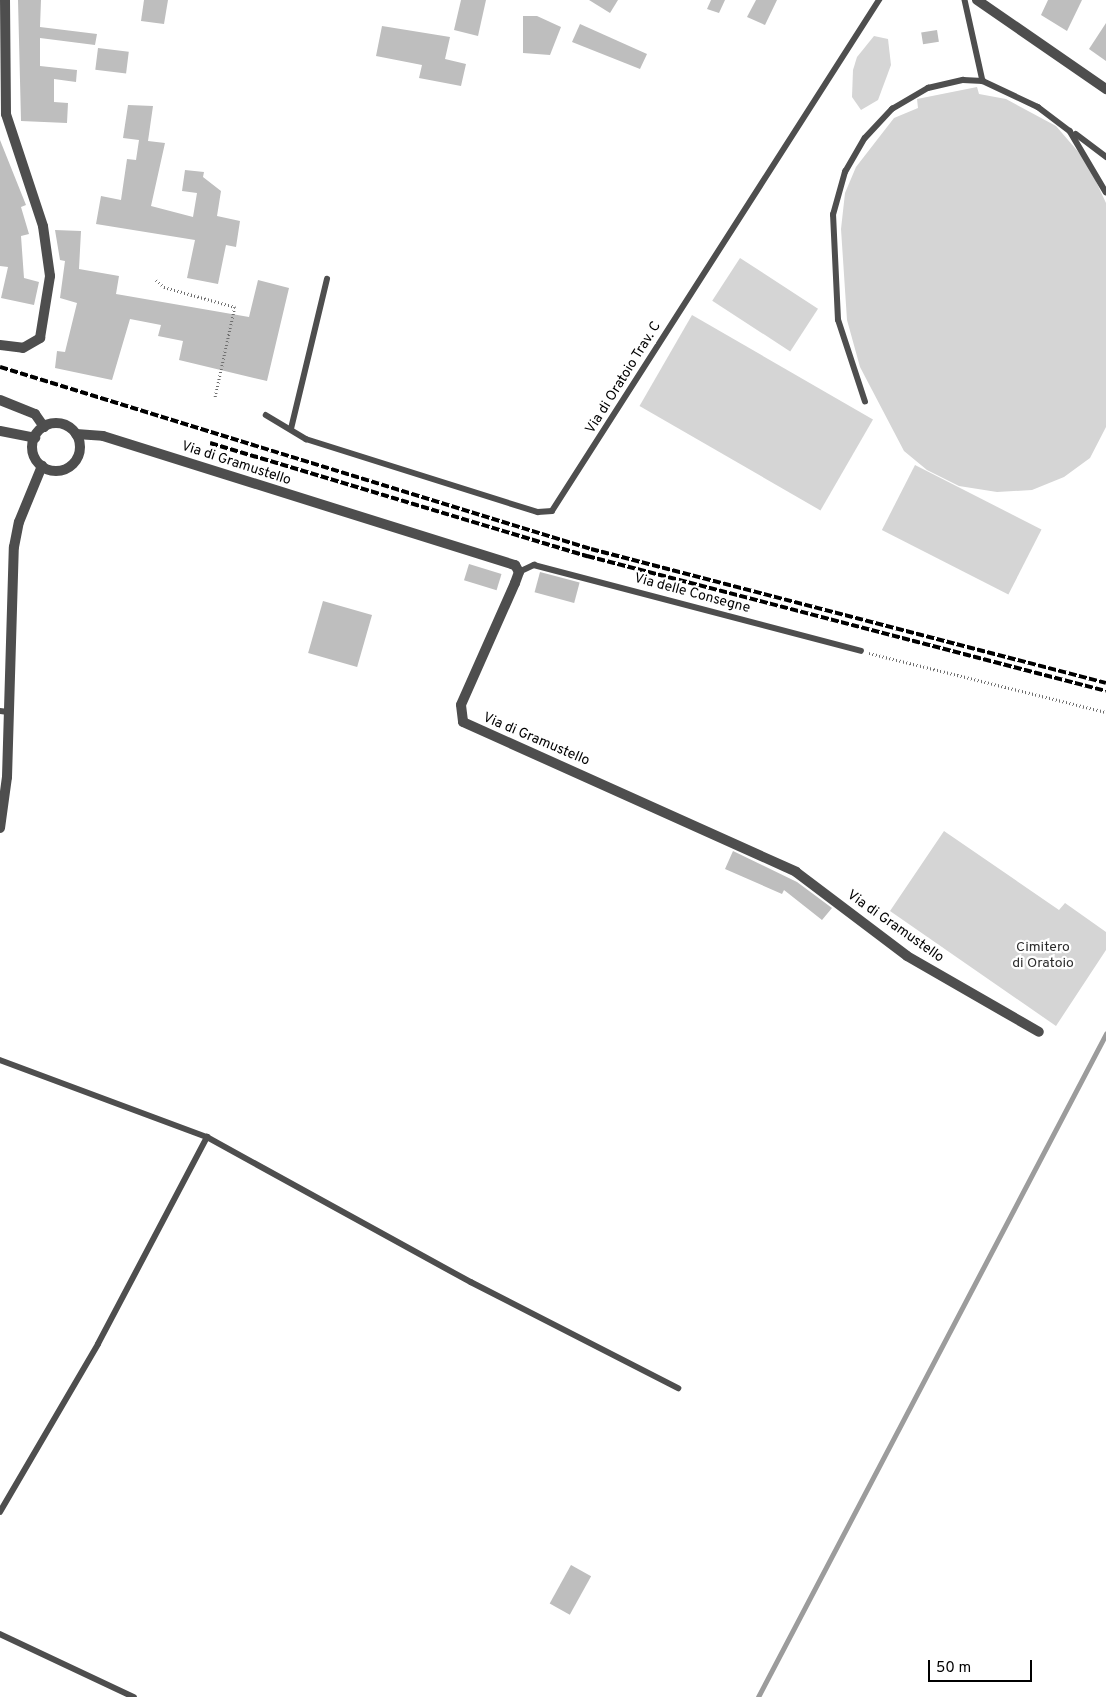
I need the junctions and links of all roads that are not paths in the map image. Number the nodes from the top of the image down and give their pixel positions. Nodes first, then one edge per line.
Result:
1 (5, 0) edge
2 (879, 0) edge
3 (965, 0) edge
4 (977, 0) edge
5 (3, 36) edge
6 (984, 81) junction
7 (1106, 89) edge
8 (1070, 131) junction
9 (1106, 157) edge
10 (1106, 192) edge
11 (327, 279) dead end
12 (0, 345) edge
13 (0, 400) edge
14 (865, 402) dead end
15 (266, 415) dead end
16 (44, 427) junction
17 (291, 429) junction
18 (0, 431) edge
19 (76, 434) junction
20 (35, 438) junction
21 (42, 466) junction
22 (518, 572) junction
23 (860, 651) road end
24 (4, 712) edge
25 (0, 828) edge
26 (1039, 1032) dead end
27 (0, 1060) edge
28 (207, 1137) junction
29 (678, 1388) dead end
30 (0, 1512) edge
31 (0, 1634) edge
32 (134, 1697) edge

1 - 5 street
2 - 17 lane, Via di Oratoio Trav. C
3 - 6 lane
4 - 7 street
5 - 12 street
6 - 8 lane
6 - 14 lane
8 - 9 lane
8 - 10 lane
11 - 17 lane
13 - 16 street
15 - 17 lane, Via di Oratoio Trav. C
16 - 19 street
16 - 20 street
18 - 20 street
19 - 21 street
19 - 22 street, Via di Gramustello
20 - 21 street
21 - 24 street
22 - 23 lane, Via delle Consegne
22 - 26 street, Via di Gramustello
24 - 25 street
27 - 28 lane
28 - 29 lane
28 - 30 lane
31 - 32 lane

